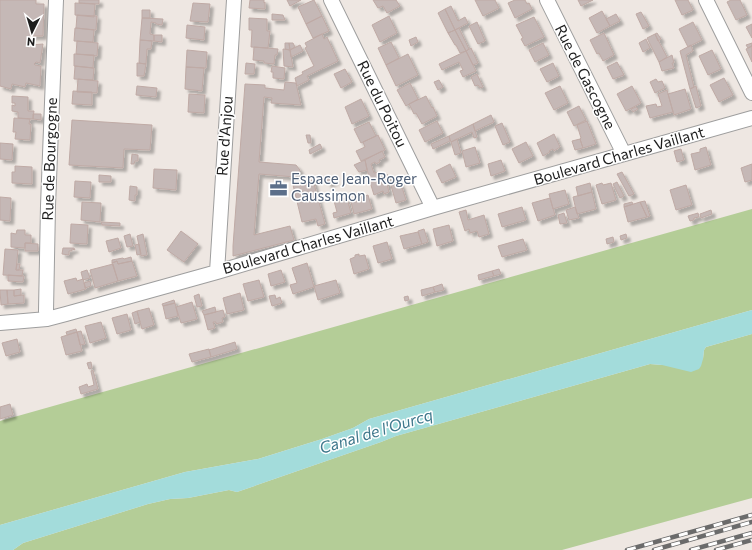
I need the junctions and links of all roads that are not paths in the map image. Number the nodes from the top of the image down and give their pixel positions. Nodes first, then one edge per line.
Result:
1 (56, 0) edge
2 (234, 0) edge
3 (331, 0) edge
4 (547, 0) edge
5 (706, 0) edge
6 (752, 93) edge
7 (752, 118) edge
8 (624, 154) junction
9 (433, 208) junction
10 (217, 272) junction
11 (47, 319) junction
12 (0, 323) edge

1 - 11 street, Rue de Bourgogne
2 - 10 street, Rue d'Anjou
3 - 9 street, Rue du Poitou
4 - 8 street, Rue de Gascogne
5 - 6 street
7 - 8 street, Boulevard Charles Vaillant
8 - 9 street, Boulevard Charles Vaillant
9 - 10 street, Boulevard Charles Vaillant
10 - 11 street, Boulevard Charles Vaillant
11 - 12 street, Boulevard Charles Vaillant

